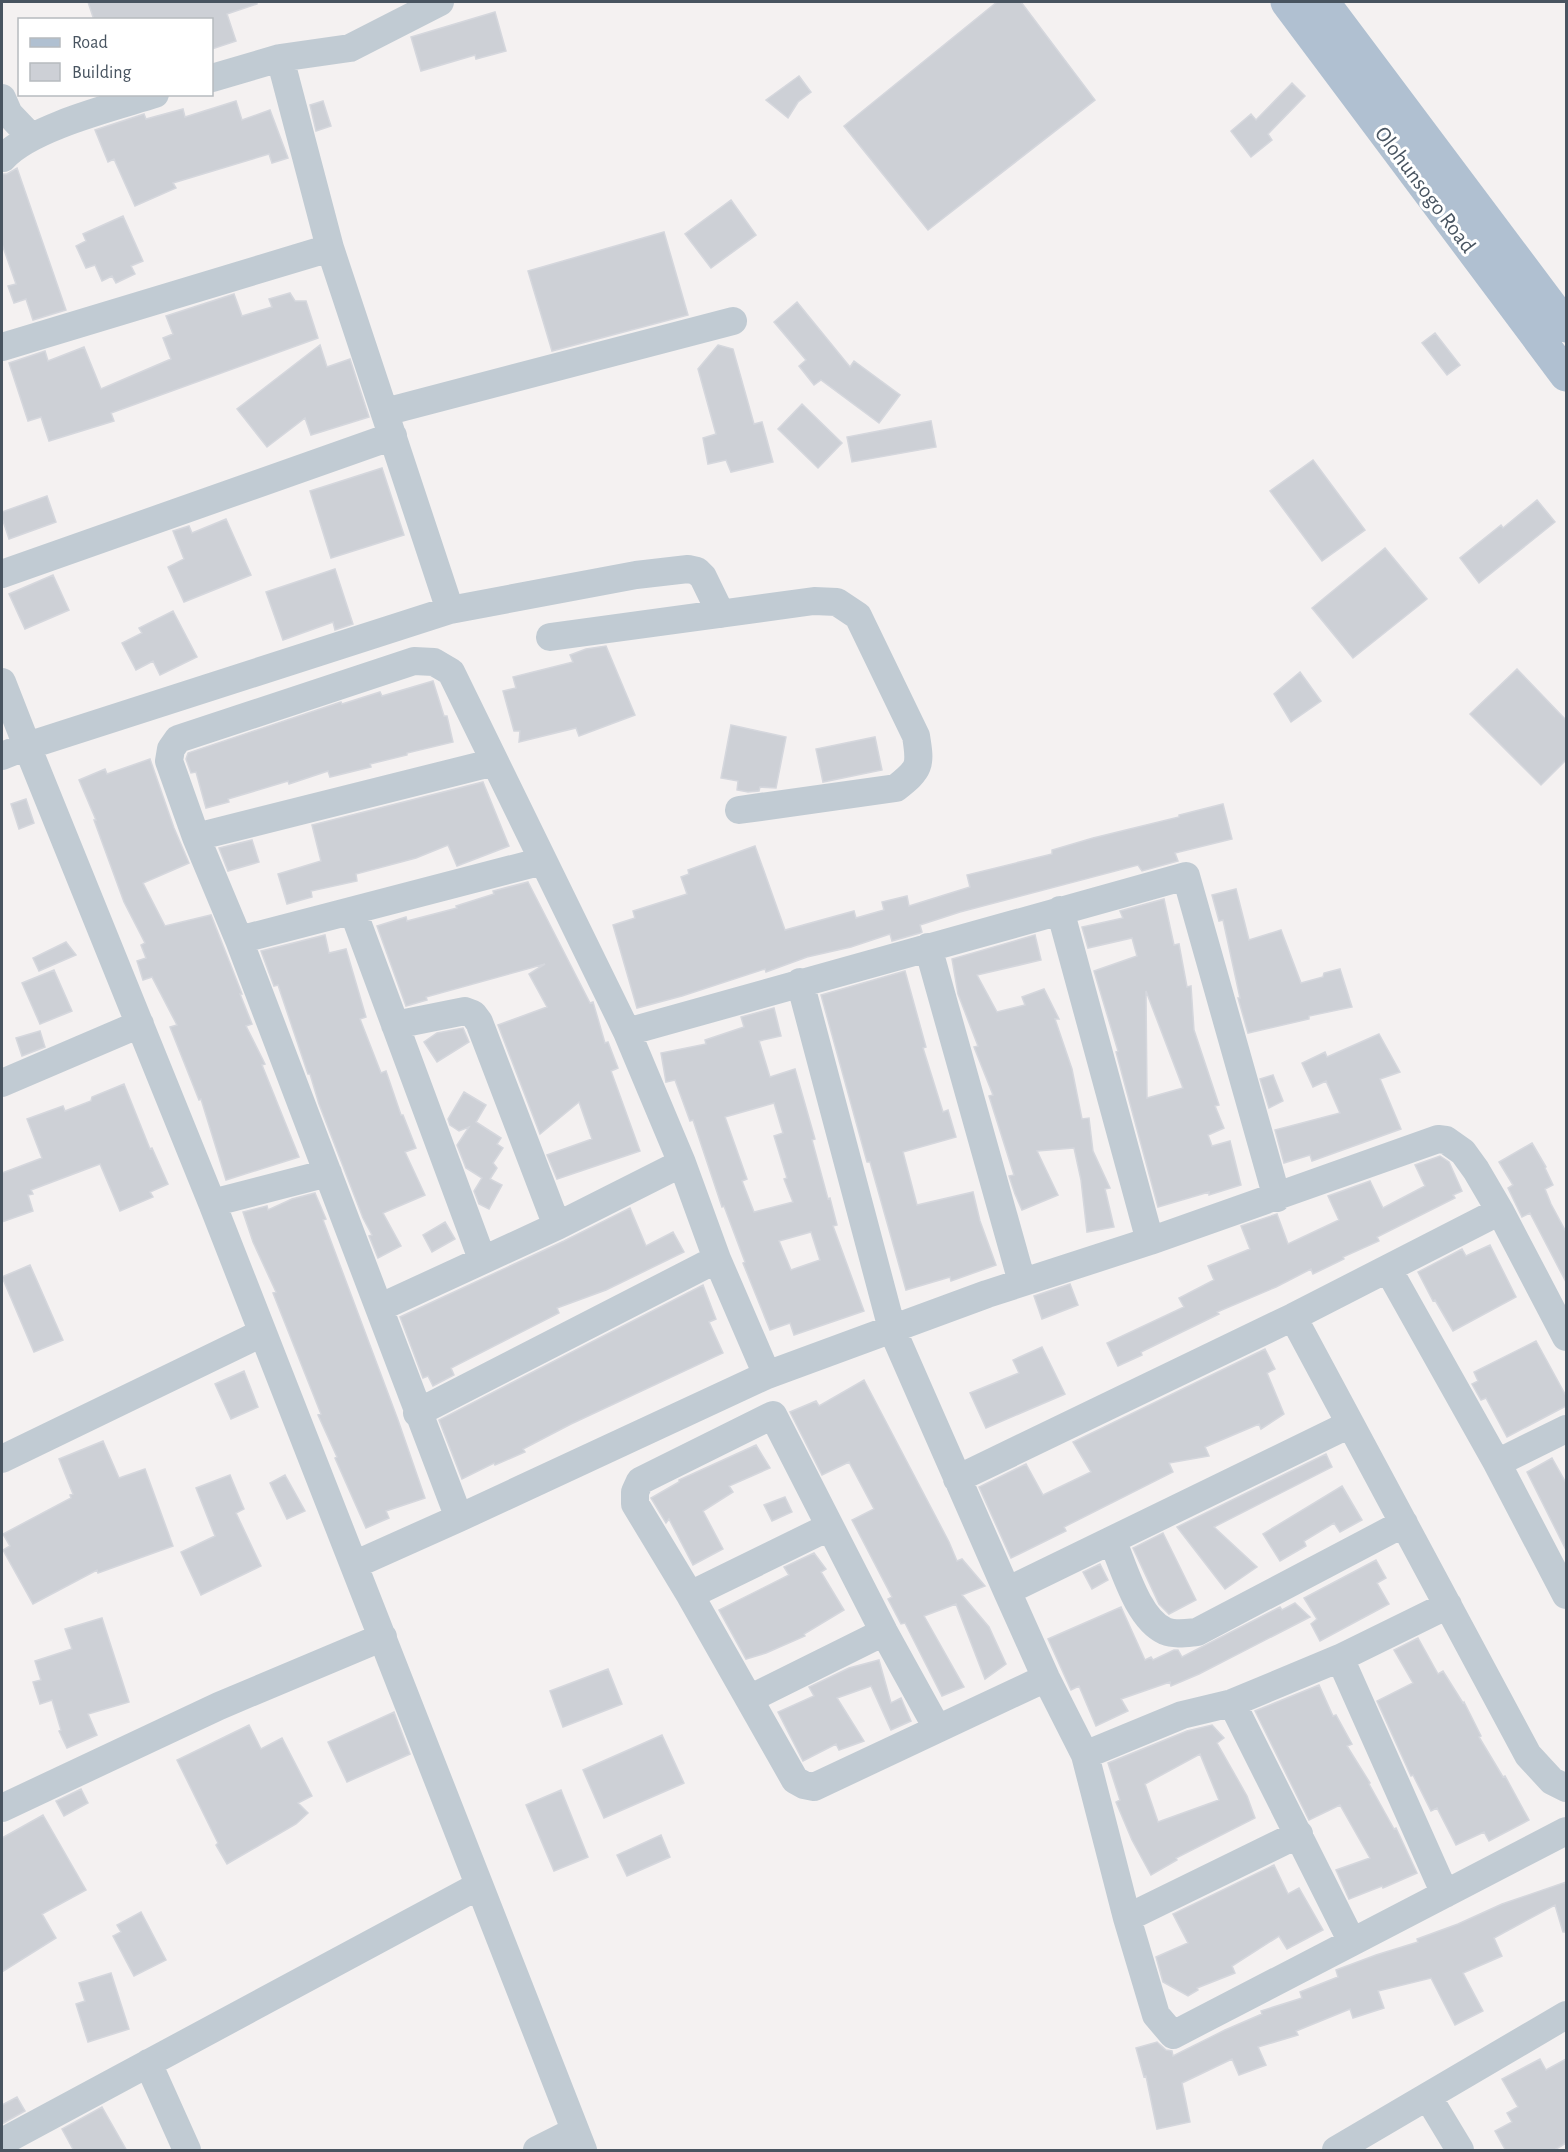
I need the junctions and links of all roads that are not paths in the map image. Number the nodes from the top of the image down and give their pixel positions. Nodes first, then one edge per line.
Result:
1 (440, 2) edge
2 (1287, 2) edge
3 (1323, 2) edge
4 (280, 58) junction
5 (213, 78) edge
6 (148, 96) edge
7 (2, 98) edge
8 (32, 137) junction
9 (2, 150) edge
10 (330, 248) junction
11 (733, 321) dead end
12 (1566, 326) edge
13 (2, 347) edge
14 (1566, 375) edge
15 (389, 424) junction
16 (2, 574) edge
17 (450, 610) junction
18 (721, 614) junction
19 (550, 637) dead end
20 (2, 681) edge
21 (27, 746) junction
22 (2, 756) edge
23 (495, 762) junction
24 (739, 810) dead end
25 (196, 837) junction
26 (543, 861) junction
27 (1060, 910) junction
28 (353, 911) junction
29 (239, 940) junction
30 (928, 947) junction
31 (800, 982) junction
32 (140, 1024) junction
33 (395, 1025) junction
34 (627, 1032) junction
35 (2, 1083) edge
36 (682, 1163) junction
37 (327, 1173) junction
38 (1277, 1198) junction
39 (212, 1203) junction
40 (1500, 1211) junction
41 (557, 1226) junction
42 (1150, 1241) junction
43 (482, 1259) junction
44 (717, 1259) junction
45 (1388, 1269) junction
46 (1022, 1282) junction
47 (379, 1308) junction
48 (1293, 1317) junction
49 (892, 1329) junction
50 (262, 1333) junction
51 (1566, 1337) edge
52 (767, 1375) junction
53 (417, 1413) junction
54 (1350, 1424) junction
55 (1566, 1429) edge
56 (2, 1459) edge
57 (1497, 1463) junction
58 (957, 1479) junction
59 (459, 1518) junction
60 (1404, 1524) junction
61 (830, 1527) junction
62 (1112, 1540) junction
63 (354, 1565) junction
64 (1006, 1591) junction
65 (690, 1595) junction
66 (1566, 1595) edge
67 (1448, 1605) junction
68 (884, 1632) junction
69 (383, 1637) junction
70 (1340, 1658) junction
71 (1046, 1678) junction
72 (749, 1699) junction
73 (1232, 1703) junction
74 (937, 1728) junction
75 (1085, 1755) junction
76 (1566, 1788) edge
77 (2, 1808) edge
78 (1566, 1831) edge
79 (1299, 1834) junction
80 (478, 1886) junction
81 (1445, 1894) junction
82 (1127, 1918) junction
83 (1352, 1942) junction
84 (1566, 2015) edge
85 (148, 2063) junction
86 (1428, 2097) junction
87 (579, 2141) edge
88 (2, 2142) edge
89 (187, 2151) edge
90 (537, 2151) edge
91 (1336, 2151) edge
92 (1460, 2151) edge

1 - 4 street
2 - 14 main road, Olohunsogo Road
3 - 12 main road, Olohunsogo Road
4 - 5 street
4 - 10 street
6 - 8 street
7 - 8 street
8 - 9 street
10 - 13 street
10 - 15 street
11 - 15 street
15 - 16 street
15 - 17 street
17 - 18 street
17 - 21 street
18 - 19 street
18 - 24 street
20 - 21 street
21 - 22 street
21 - 32 street
23 - 25 street
23 - 25 street
23 - 26 street
25 - 29 street
26 - 28 street
26 - 34 street
27 - 30 street
27 - 38 street
27 - 42 street
28 - 29 street
28 - 33 street
29 - 37 street
30 - 31 street
30 - 46 street
31 - 34 street
31 - 49 street
32 - 35 street
32 - 39 street
33 - 41 street
33 - 43 street
34 - 36 street
36 - 41 street
36 - 44 street
37 - 39 street
37 - 47 street
38 - 40 street
38 - 42 street
39 - 50 street
40 - 45 street
40 - 51 street
41 - 43 street
42 - 46 street
43 - 47 street
44 - 52 street
44 - 53 street
45 - 48 street
45 - 57 street
46 - 49 street
47 - 53 street
48 - 54 street
48 - 58 street
49 - 52 street
49 - 58 street
50 - 56 street
50 - 63 street
52 - 59 street
53 - 59 street
54 - 60 street
54 - 62 street
55 - 57 street
57 - 66 street
58 - 64 street
59 - 63 street
60 - 62 street
60 - 67 street
61 - 65 street
61 - 65 street
61 - 68 street
62 - 64 street
63 - 69 street
64 - 71 street
65 - 72 street
67 - 70 street
67 - 76 street
68 - 72 street
68 - 74 street
69 - 77 street
69 - 80 street
70 - 73 street
70 - 81 street
71 - 74 street
71 - 75 street
72 - 74 street
73 - 75 street
73 - 79 street
75 - 82 street
78 - 81 street
79 - 82 street
79 - 83 street
80 - 85 street
80 - 87 street
81 - 83 street
82 - 83 street
84 - 86 street
85 - 88 street
85 - 89 street
86 - 91 street
86 - 92 street
87 - 90 street

